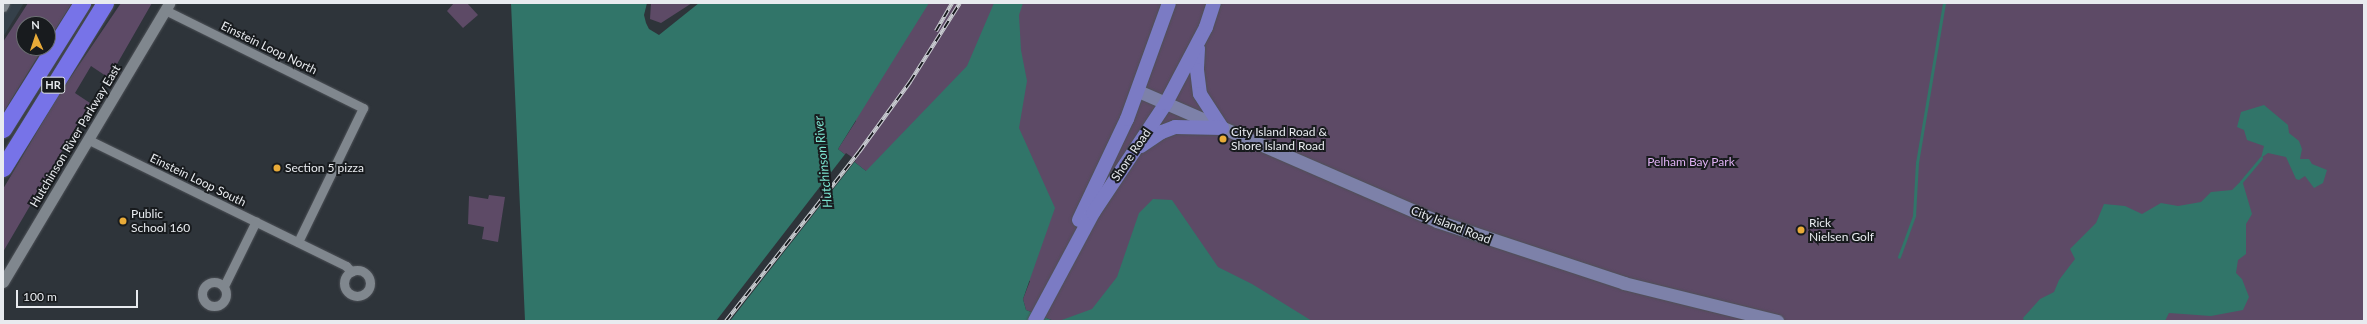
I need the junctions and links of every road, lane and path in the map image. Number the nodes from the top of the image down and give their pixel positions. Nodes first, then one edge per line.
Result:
1 (5, 3) edge
2 (82, 3) edge
3 (104, 3) edge
4 (1169, 3) edge
5 (1214, 3) edge
6 (3, 7) edge
7 (167, 7) edge
8 (1198, 42) junction
9 (1138, 91) junction
10 (1166, 103) junction
11 (1222, 128) junction
12 (3, 129) edge
13 (89, 140) junction
14 (1134, 151) junction
15 (3, 168) edge
16 (256, 221) junction
17 (298, 242) junction
18 (352, 272) dead end
19 (3, 282) edge
20 (224, 286) dead end
21 (1043, 305) junction
22 (1035, 321) edge
23 (1777, 321) edge

1 - 6 street
2 - 12 highway, HR
3 - 15 highway, HR
4 - 9 main road, Shore Road
5 - 8 main road, Shore Road
7 - 13 street, Hutchinson River Parkway East
7 - 17 street, Einstein Loop North
8 - 10 main road, Shore Road
8 - 11 main road
9 - 10 main road, City Island Road
9 - 21 main road, Shore Road
10 - 11 main road, City Island Road
10 - 14 main road, Shore Road
11 - 14 main road
11 - 23 main road, City Island Road
13 - 16 street, Einstein Loop South
13 - 19 street, Hutchinson River Parkway East
14 - 21 main road, Shore Road
16 - 17 street, Einstein Loop South
16 - 20 street
17 - 18 street, Einstein Loop South
21 - 22 main road, Shore Road

